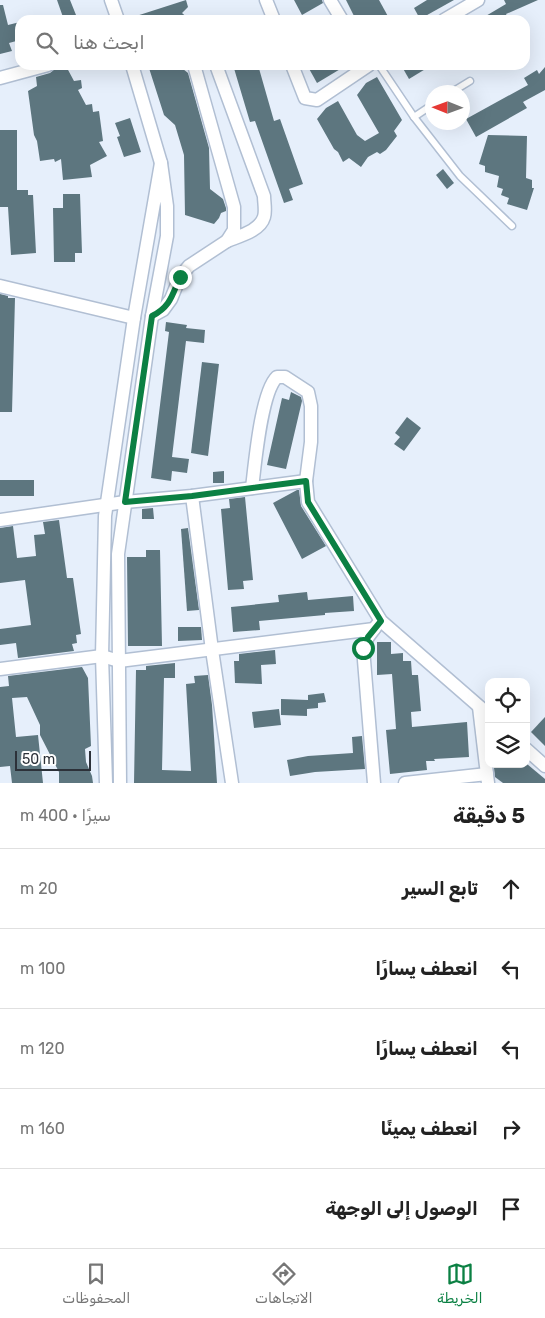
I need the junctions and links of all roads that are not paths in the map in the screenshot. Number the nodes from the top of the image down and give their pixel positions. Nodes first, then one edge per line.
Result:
1 (111, 0) edge
2 (266, 0) edge
3 (330, 0) edge
4 (478, 0) edge
5 (116, 15) edge
6 (272, 15) edge
7 (338, 15) edge
8 (452, 15) edge
9 (30, 70) edge
10 (133, 70) edge
11 (195, 70) edge
12 (218, 70) edge
13 (294, 70) edge
14 (362, 70) edge
15 (382, 70) edge
16 (0, 78) edge
17 (470, 81) dead end
18 (463, 85) edge
19 (425, 110) edge
20 (414, 118) junction
21 (161, 163) junction
22 (512, 226) dead end
23 (228, 241) junction
24 (0, 286) edge
25 (152, 316) junction
26 (134, 318) junction
27 (306, 481) junction
28 (252, 488) junction
29 (192, 496) junction
30 (125, 502) junction
31 (106, 506) junction
32 (0, 520) edge
33 (377, 625) junction
34 (212, 650) junction
35 (102, 656) junction
36 (118, 661) junction
37 (0, 669) edge
38 (484, 711) edge
39 (530, 753) edge
40 (545, 766) edge
41 (488, 778) edge
42 (106, 783) edge
43 (120, 783) edge
44 (232, 783) edge
45 (374, 783) edge
46 (405, 783) edge

1 - 5 street
2 - 6 street
3 - 7 street
4 - 8 street
9 - 16 street
10 - 21 street
11 - 23 street
12 - 23 street
13 - 14 street
15 - 20 lane
17 - 18 lane
19 - 20 lane
20 - 22 lane
21 - 25 street
21 - 26 street
23 - 25 street
24 - 26 street
25 - 30 street
26 - 31 street
27 - 28 street
27 - 28 street
27 - 33 street
28 - 29 street
29 - 30 street
29 - 34 street
30 - 31 street
30 - 36 street
31 - 32 street
31 - 35 street
33 - 34 street
33 - 38 street
33 - 45 street
34 - 36 street
34 - 44 street
35 - 36 street
35 - 37 street
35 - 42 street
36 - 43 street
38 - 41 street
39 - 40 street
41 - 46 street

